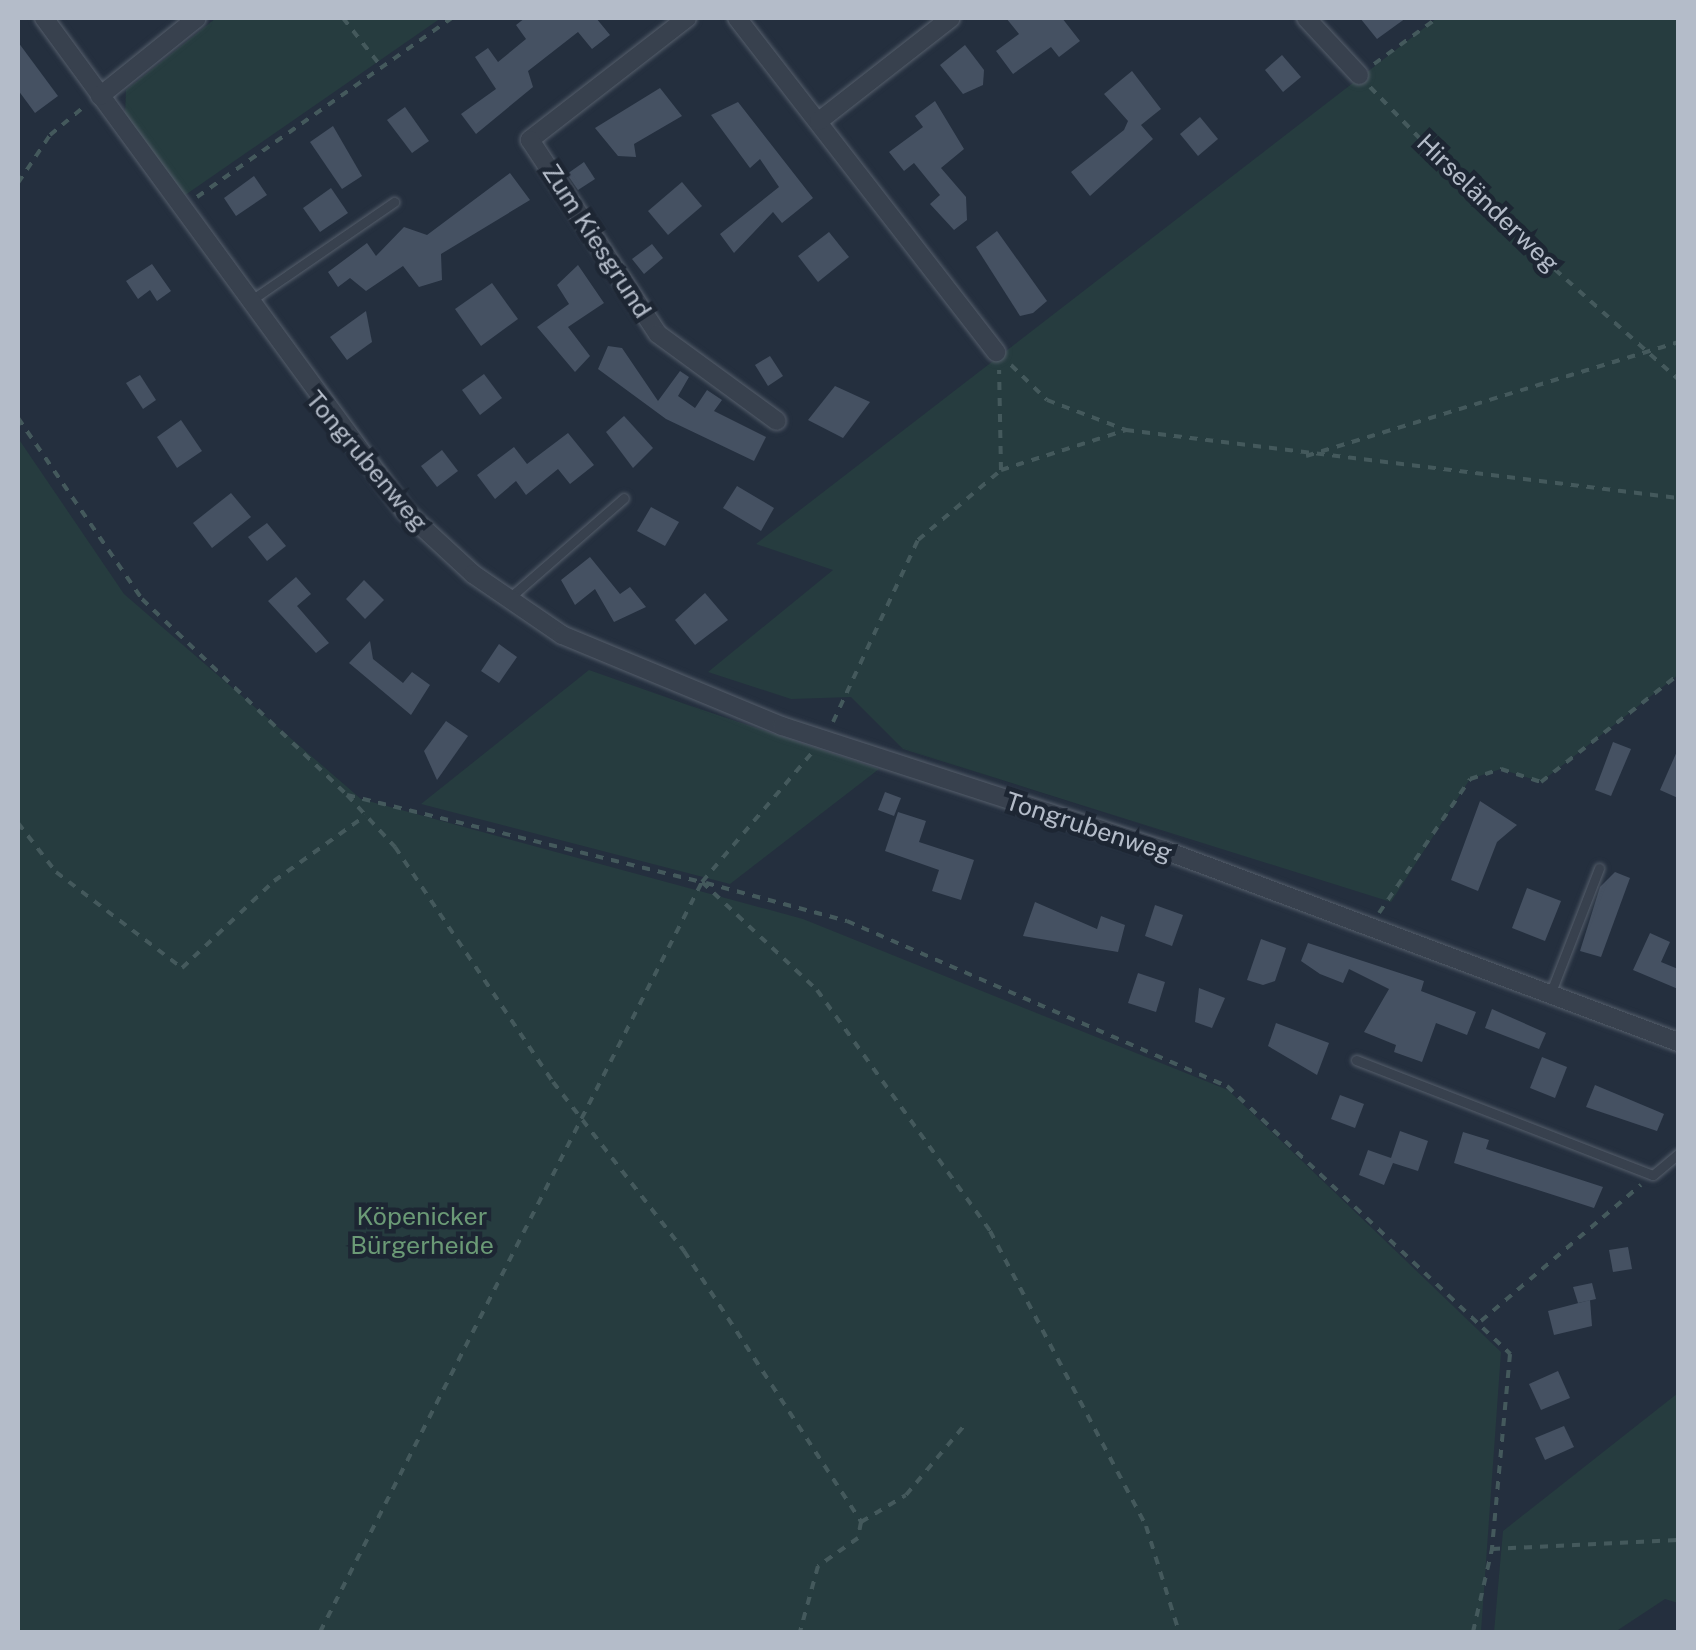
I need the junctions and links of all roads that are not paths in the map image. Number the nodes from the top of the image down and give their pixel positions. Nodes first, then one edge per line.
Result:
1 (44, 18) edge
2 (197, 18) edge
3 (686, 18) edge
4 (737, 18) edge
5 (951, 18) edge
6 (1306, 18) edge
7 (1359, 75) road end
8 (100, 96) junction
9 (819, 122) junction
10 (394, 202) dead end
11 (247, 303) junction
12 (996, 352) road end
13 (777, 420) dead end
14 (624, 498) dead end
15 (508, 600) junction
16 (1599, 868) dead end
17 (1551, 992) junction
18 (1678, 1042) edge
19 (1356, 1060) dead end
20 (1678, 1154) edge

1 - 8 street, Tongrubenweg
2 - 8 street
3 - 13 street, Zum Kiesgrund
4 - 9 street
5 - 9 street
6 - 7 street
8 - 11 street, Tongrubenweg
9 - 12 street
10 - 11 lane
11 - 15 street, Tongrubenweg
14 - 15 lane
15 - 17 street, Tongrubenweg
16 - 17 lane
17 - 18 street, Tongrubenweg
19 - 20 lane

